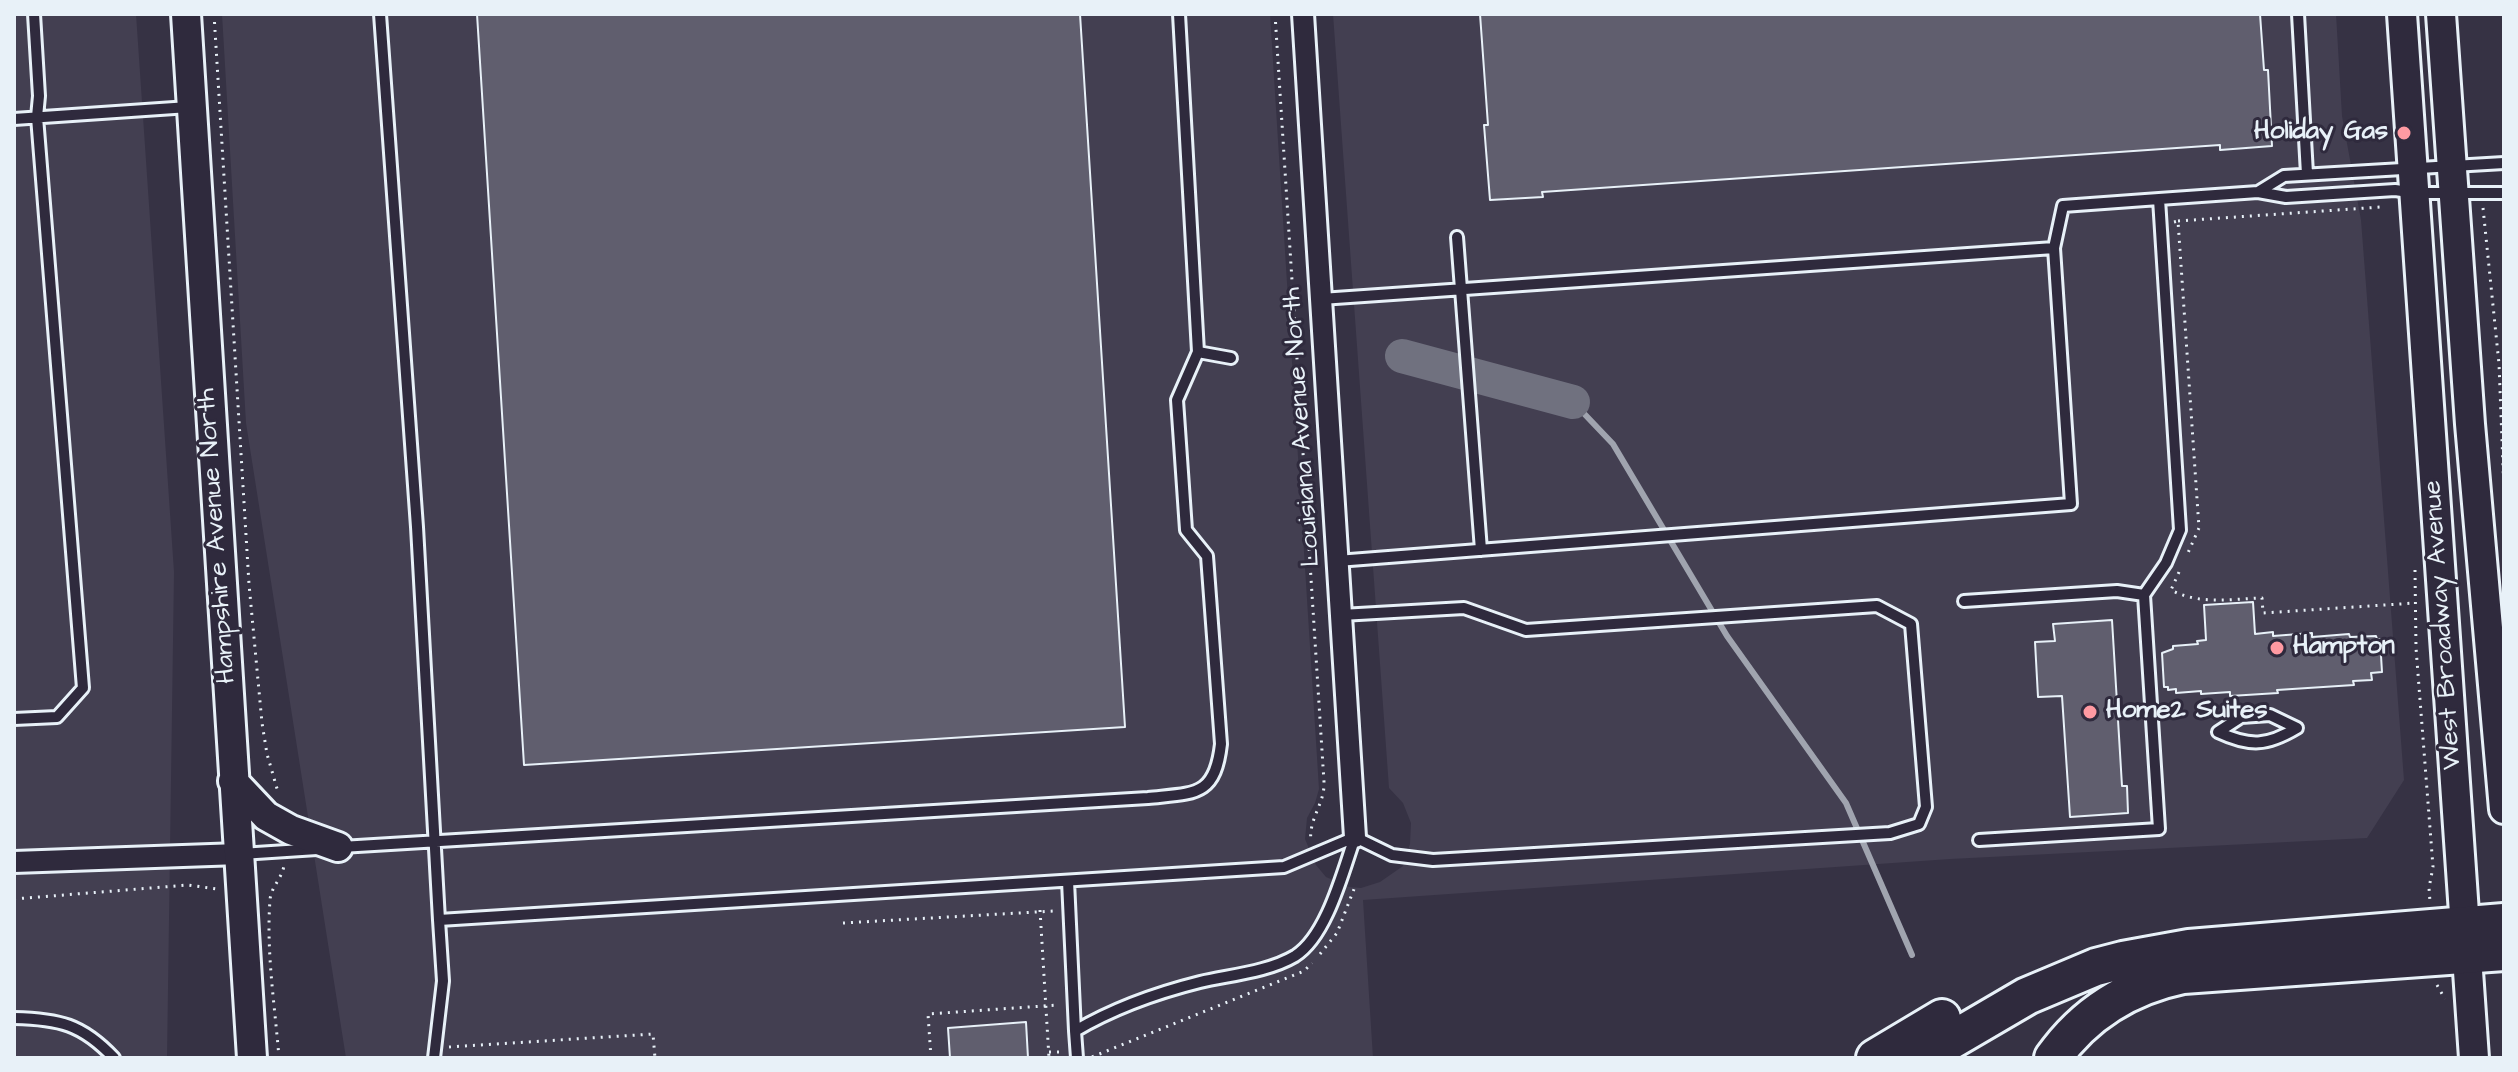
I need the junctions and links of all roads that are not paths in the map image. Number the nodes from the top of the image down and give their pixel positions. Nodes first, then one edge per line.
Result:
1 (34, 14) edge
2 (186, 14) edge
3 (380, 14) edge
4 (1179, 14) edge
5 (1303, 14) edge
6 (2298, 14) edge
7 (2402, 14) edge
8 (2441, 14) edge
9 (191, 107) junction
10 (37, 117) junction
11 (14, 119) edge
12 (2504, 163) edge
13 (2307, 174) junction
14 (2415, 180) junction
15 (2463, 185) junction
16 (2258, 192) junction
17 (2504, 193) edge
18 (2159, 199) junction
19 (1457, 237) dead end
20 (2054, 248) junction
21 (1461, 288) junction
22 (1321, 299) junction
23 (1198, 352) junction
24 (1231, 358) dead end
25 (1481, 550) junction
26 (1337, 561) junction
27 (2144, 595) junction
28 (1964, 601) dead end
29 (1341, 615) junction
30 (14, 719) edge
31 (2297, 728) joint
32 (233, 781) junction
33 (2504, 809) edge
34 (1355, 837) junction
35 (434, 840) junction
36 (1979, 840) dead end
37 (338, 847) junction
38 (239, 854) junction
39 (14, 862) edge
40 (1068, 881) junction
41 (439, 920) junction
42 (2504, 922) edge
43 (2466, 939) junction
44 (2246, 943) junction
45 (2504, 952) edge
46 (14, 1018) edge
47 (1075, 1031) junction
48 (434, 1053) edge
49 (1076, 1057) edge
50 (114, 1058) edge
51 (252, 1058) edge
52 (1875, 1058) edge
53 (1921, 1058) edge
54 (2053, 1058) edge
55 (2474, 1058) edge

1 - 10 lane
2 - 9 main road, Hampshire Avenue North
3 - 35 lane
4 - 23 lane
5 - 22 street, Louisiana Avenue North
6 - 13 lane
7 - 14 main road, West Broadway Avenue
8 - 15 main road, West Broadway Avenue
9 - 10 lane
9 - 32 main road, Hampshire Avenue North
10 - 11 lane
10 - 30 lane
12 - 15 lane
13 - 14 lane
13 - 16 lane
14 - 15 lane
14 - 15 lane
14 - 16 lane
14 - 43 main road, West Broadway Avenue
15 - 17 lane
15 - 33 main road, West Broadway Avenue
16 - 18 lane
18 - 20 lane
18 - 27 lane
19 - 21 lane
20 - 21 lane
20 - 25 lane
21 - 22 lane
21 - 25 lane
22 - 26 street, Louisiana Avenue North
23 - 24 lane
23 - 35 lane
25 - 26 lane
26 - 29 street, Louisiana Avenue North
27 - 28 lane
27 - 36 lane
29 - 34 street, Louisiana Avenue North
29 - 34 lane
31 - 31 lane
32 - 37 main road
32 - 38 main road, Hampshire Avenue North
34 - 40 lane
34 - 47 lane
35 - 37 lane
35 - 41 lane
37 - 38 lane
38 - 39 street
38 - 51 main road, Hampshire Avenue North
40 - 41 lane
40 - 47 lane
41 - 48 lane
42 - 43 highway
43 - 44 highway
43 - 45 highway
43 - 54 highway
43 - 55 main road, West Broadway Avenue
44 - 52 highway
44 - 53 highway
46 - 50 lane
47 - 49 lane

